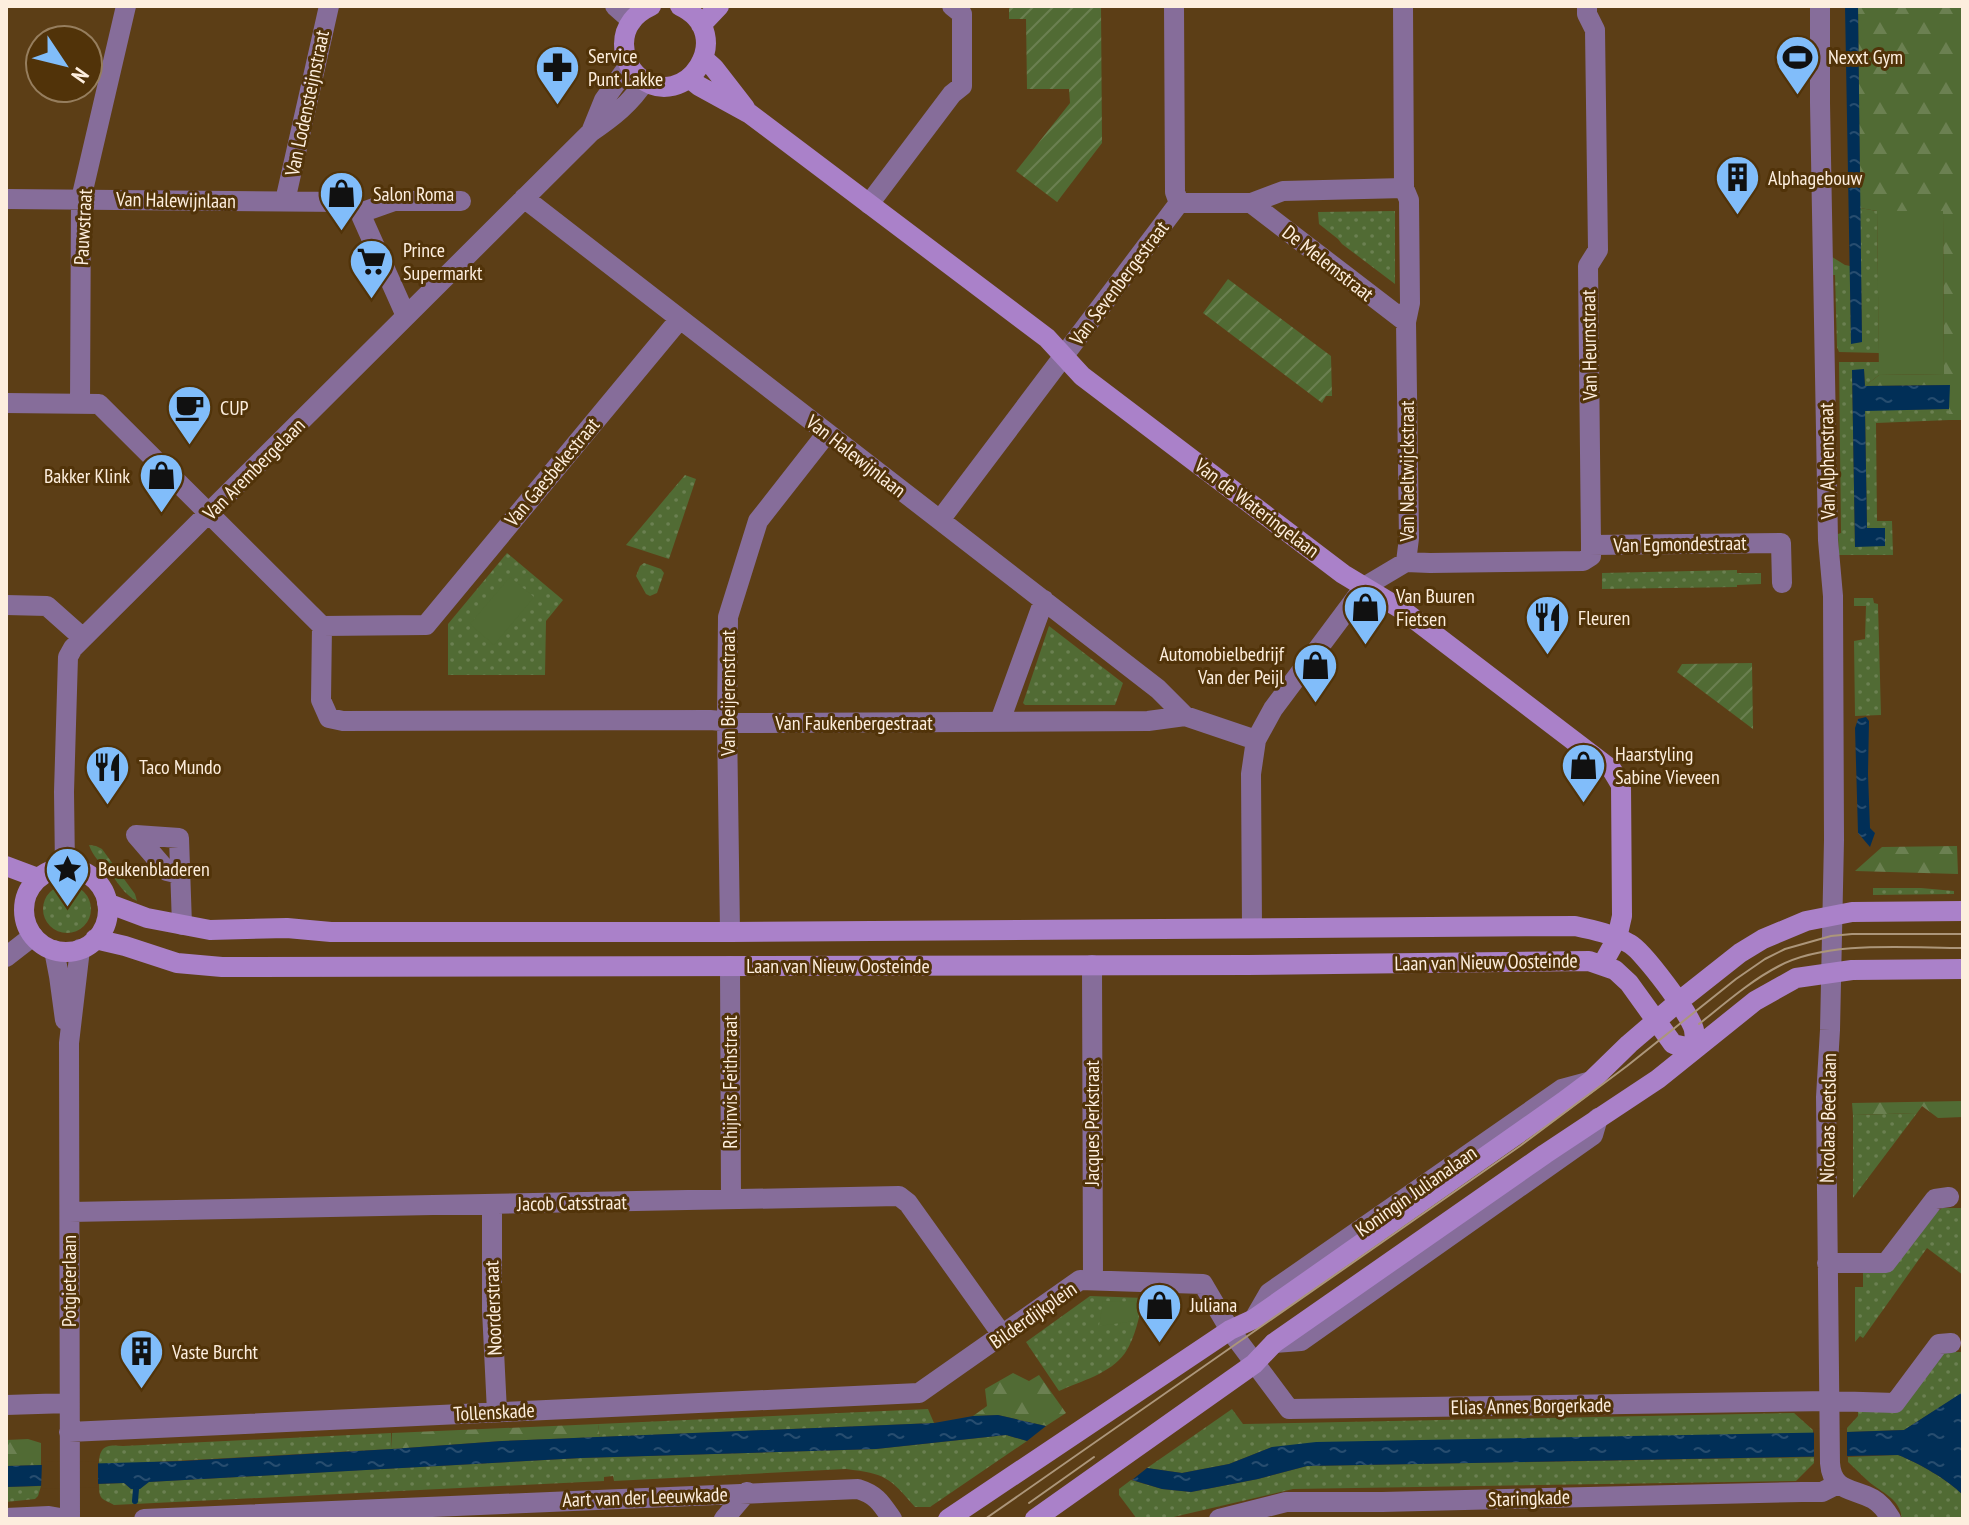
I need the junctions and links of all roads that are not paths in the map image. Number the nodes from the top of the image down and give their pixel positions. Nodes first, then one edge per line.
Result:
1 (126, 6) edge
2 (329, 6) edge
3 (615, 6) edge
4 (680, 6) edge
5 (719, 6) edge
6 (952, 6) edge
7 (1174, 6) edge
8 (1403, 6) edge
9 (1587, 6) edge
10 (1820, 6) edge
11 (640, 11) edge
12 (701, 25) junction
13 (704, 59) junction
14 (629, 65) junction
15 (689, 78) junction
16 (645, 81) junction
17 (750, 114) junction
18 (591, 132) junction
19 (1404, 188) junction
20 (524, 198) junction
21 (6, 199) edge
22 (81, 199) junction
23 (285, 201) junction
24 (461, 201) dead end
25 (1179, 203) junction
26 (1251, 203) junction
27 (869, 204) junction
28 (353, 208) junction
29 (406, 316) junction
30 (679, 320) junction
31 (1406, 322) junction
32 (1063, 356) junction
33 (6, 403) edge
34 (80, 404) junction
35 (827, 433) junction
36 (210, 514) junction
37 (940, 520) junction
38 (1591, 545) junction
39 (1406, 562) junction
40 (1782, 583) dead end
41 (1364, 587) junction
42 (1044, 600) junction
43 (6, 605) edge
44 (322, 626) junction
45 (83, 638) junction
46 (1185, 716) junction
47 (1000, 721) junction
48 (727, 722) junction
49 (1256, 740) junction
50 (6, 866) edge
51 (65, 868) junction
52 (180, 874) dead end
53 (38, 878) junction
54 (107, 903) junction
55 (6, 907) edge
56 (1963, 911) edge
57 (1832, 916) junction
58 (182, 925) junction
59 (29, 927) junction
60 (1252, 928) junction
61 (730, 932) junction
62 (1617, 938) junction
63 (87, 944) junction
64 (54, 950) junction
65 (6, 957) edge
66 (1092, 965) junction
67 (1602, 965) junction
68 (730, 966) junction
69 (1963, 969) edge
70 (1830, 972) junction
71 (1678, 1002) junction
72 (1655, 1020) junction
73 (69, 1043) junction
74 (1695, 1049) junction
75 (1949, 1197) dead end
76 (731, 1198) junction
77 (492, 1205) junction
78 (70, 1212) junction
79 (1827, 1263) junction
80 (1093, 1280) junction
81 (1230, 1330) junction
82 (1003, 1336) junction
83 (1951, 1343) dead end
84 (1254, 1364) junction
85 (919, 1393) joint
86 (1830, 1401) junction
87 (69, 1403) junction
88 (6, 1405) edge
89 (497, 1412) junction
90 (69, 1432) junction
91 (1838, 1484) junction
92 (747, 1492) junction
93 (368, 1514) edge
94 (6, 1518) edge
95 (68, 1519) edge
96 (144, 1519) edge
97 (724, 1519) edge
98 (892, 1519) edge
99 (948, 1519) edge
100 (1035, 1519) edge
101 (1219, 1519) edge
102 (1891, 1519) edge

1 - 22 street, Pauwstraat
2 - 23 street, Van Lodensteijnstraat
3 - 11 street
4 - 12 main road
5 - 12 main road
6 - 27 street
7 - 25 street, Van Sevenbergestraat
8 - 19 street, Van Naeltwijckstraat
9 - 38 street, Van Heurnstraat
10 - 57 street, Van Alphenstraat
11 - 14 main road
12 - 13 main road
13 - 15 main road
13 - 17 main road, Van de Wateringelaan
14 - 16 main road
14 - 18 street, Van Arembergelaan
15 - 16 main road
15 - 17 main road, Van de Wateringelaan
16 - 18 street, Van Arembergelaan
17 - 27 main road, Van de Wateringelaan
18 - 20 street, Van Arembergelaan
19 - 26 street
19 - 31 street, Van Naeltwijckstraat
20 - 29 street, Van Arembergelaan
20 - 30 street, Van Halewijnlaan
21 - 22 street, Van Halewijnlaan
22 - 23 street, Van Halewijnlaan
22 - 34 street, Pauwstraat
23 - 28 street, Van Halewijnlaan
24 - 28 street, Van Halewijnlaan
25 - 26 street
25 - 32 street, Van Sevenbergestraat
26 - 31 street, De Melemstraat
27 - 32 main road, Van de Wateringelaan
28 - 29 street
29 - 36 street, Van Arembergelaan
30 - 35 street, Van Halewijnlaan
30 - 44 street, Van Gaesbekestraat
31 - 39 street, Van Naeltwijckstraat
32 - 37 street, Van Sevenbergestraat
32 - 41 main road, Van de Wateringelaan
33 - 34 street
34 - 36 street
35 - 37 street, Van Halewijnlaan
35 - 48 street, Van Beijerenstraat
36 - 44 street
36 - 45 street, Van Arembergelaan
37 - 42 street, Van Halewijnlaan
38 - 39 street, Van Egmondestraat
38 - 40 street, Van Egmondestraat
39 - 41 street, Van Naeltwijckstraat
41 - 49 street, Van Naeltwijckstraat
41 - 62 main road, Van de Wateringelaan
42 - 46 street, Van Halewijnlaan
42 - 47 street
43 - 45 street
44 - 48 street, Van Faukenbergestraat
45 - 51 street, Van Arembergelaan
46 - 47 street, Van Faukenbergestraat
46 - 49 street, Van Faukenbergestraat
47 - 48 street, Van Faukenbergestraat
48 - 61 street, Van Beijerenstraat
49 - 60 street, Van Naeltwijckstraat
50 - 53 main road
51 - 53 main road
51 - 54 main road
52 - 58 street
53 - 59 main road
54 - 58 main road, Laan van Nieuw Oosteinde
54 - 63 main road
55 - 59 main road
56 - 57 main road, Koningin Julianalaan
57 - 70 street, Nicolaas Beetslaan
57 - 71 main road, Koningin Julianalaan
58 - 61 main road, Laan van Nieuw Oosteinde
59 - 64 main road
59 - 65 street
60 - 61 main road, Laan van Nieuw Oosteinde
60 - 62 main road, Laan van Nieuw Oosteinde
62 - 67 main road, Van de Wateringelaan
62 - 71 main road, Laan van Nieuw Oosteinde
63 - 64 main road
63 - 68 main road, Laan van Nieuw Oosteinde
63 - 73 street, Potgieterlaan
64 - 73 street, Potgieterlaan
66 - 67 main road, Laan van Nieuw Oosteinde
66 - 68 main road, Laan van Nieuw Oosteinde
66 - 80 street, Jacques Perkstraat
67 - 72 main road, Laan van Nieuw Oosteinde
68 - 76 street, Rhijnvis Feithstraat
69 - 70 main road
70 - 74 main road
70 - 79 street, Nicolaas Beetslaan
71 - 72 main road, Koningin Julianalaan
71 - 74 main road, Laan van Nieuw Oosteinde
72 - 74 main road, Laan van Nieuw Oosteinde
72 - 81 main road, Koningin Julianalaan
73 - 78 street, Potgieterlaan
74 - 84 main road
75 - 79 street
76 - 77 street, Jacob Catsstraat
76 - 82 street, Jacob Catsstraat
77 - 78 street, Jacob Catsstraat
77 - 89 street, Noorderstraat
78 - 87 street, Potgieterlaan
79 - 86 street, Nicolaas Beetslaan
80 - 81 street, Bilderdijkplein
80 - 82 street, Bilderdijkplein
81 - 84 street
81 - 99 main road, Koningin Julianalaan
82 - 85 street, Bilderdijkplein
83 - 86 street
84 - 86 street, Elias Annes Borgerkade
84 - 100 main road
85 - 89 street, Tollenskade
86 - 91 street, Nicolaas Beetslaan
87 - 88 street
87 - 90 street, Potgieterlaan
89 - 90 street, Tollenskade
90 - 95 street, Potgieterlaan
91 - 101 street, Staringkade
91 - 102 street
92 - 93 street, Aart van der Leeuwkade
92 - 97 street
92 - 98 street, Aart van der Leeuwkade
93 - 96 street, Aart van der Leeuwkade
94 - 95 street

